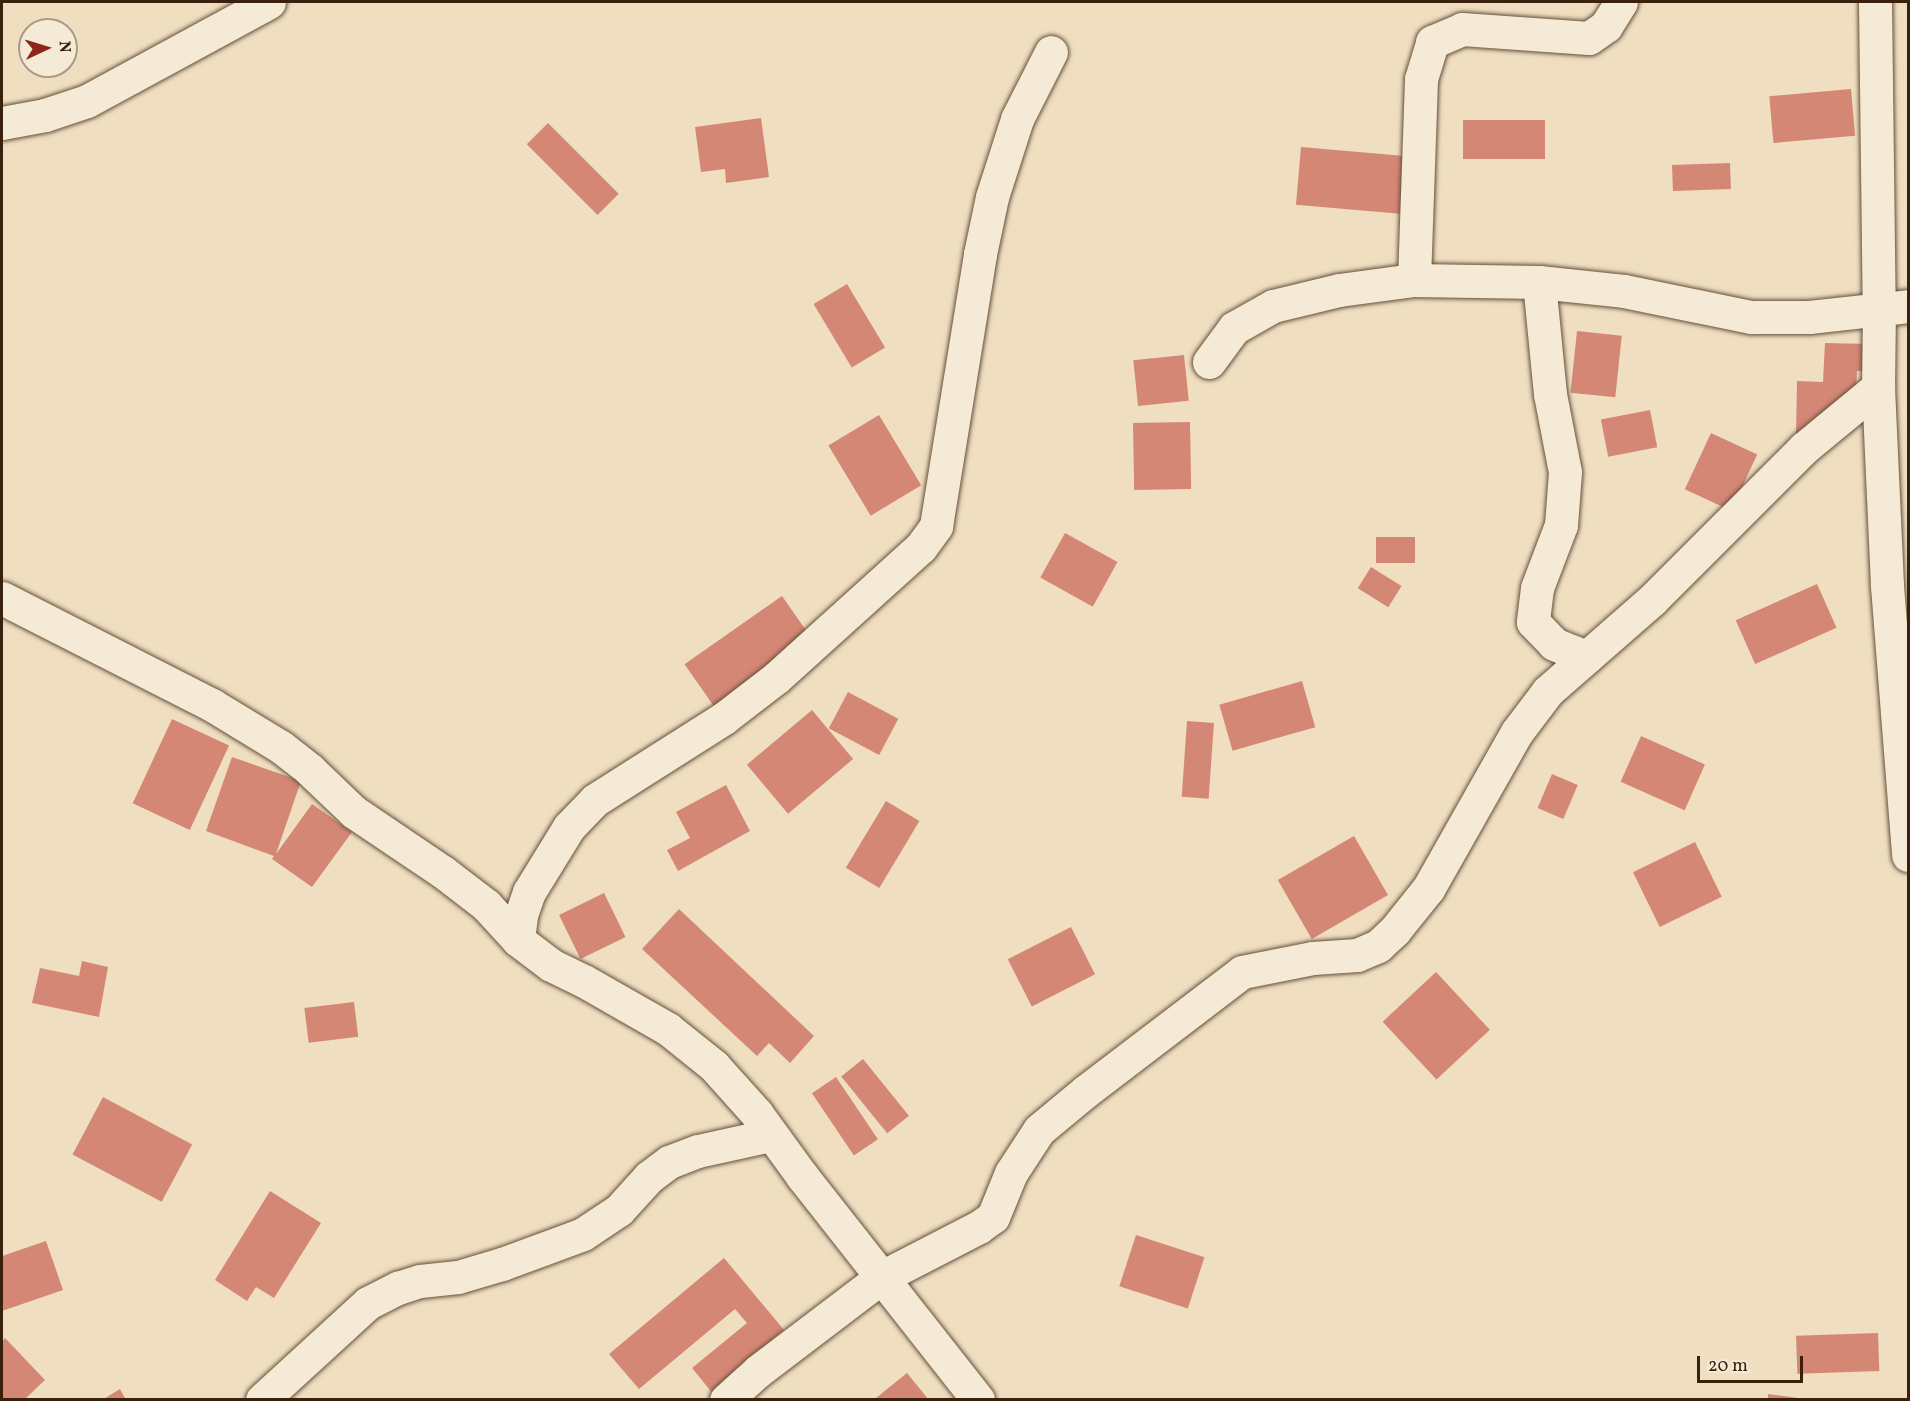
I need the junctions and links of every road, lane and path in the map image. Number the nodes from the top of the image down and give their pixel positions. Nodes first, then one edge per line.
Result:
1 (269, 2) edge
2 (1621, 2) edge
3 (1875, 2) edge
4 (1051, 52) dead end
5 (2, 123) edge
6 (1414, 280) junction
7 (1539, 282) junction
8 (1894, 307) edge
9 (1209, 362) dead end
10 (1878, 387) junction
11 (1898, 587) edge
12 (2, 598) edge
13 (1586, 657) junction
14 (1908, 855) edge
15 (518, 940) junction
16 (771, 1135) junction
17 (882, 1277) junction
18 (262, 1400) edge
19 (726, 1400) edge
20 (978, 1400) edge

1 - 5 street
2 - 6 street
3 - 8 street
4 - 15 street
6 - 7 street
6 - 9 street
7 - 8 street
7 - 13 street
8 - 10 street
10 - 11 street
10 - 13 street
11 - 14 street
12 - 15 street
13 - 17 street
15 - 16 street
16 - 17 street
16 - 18 street
17 - 19 street
17 - 20 street

